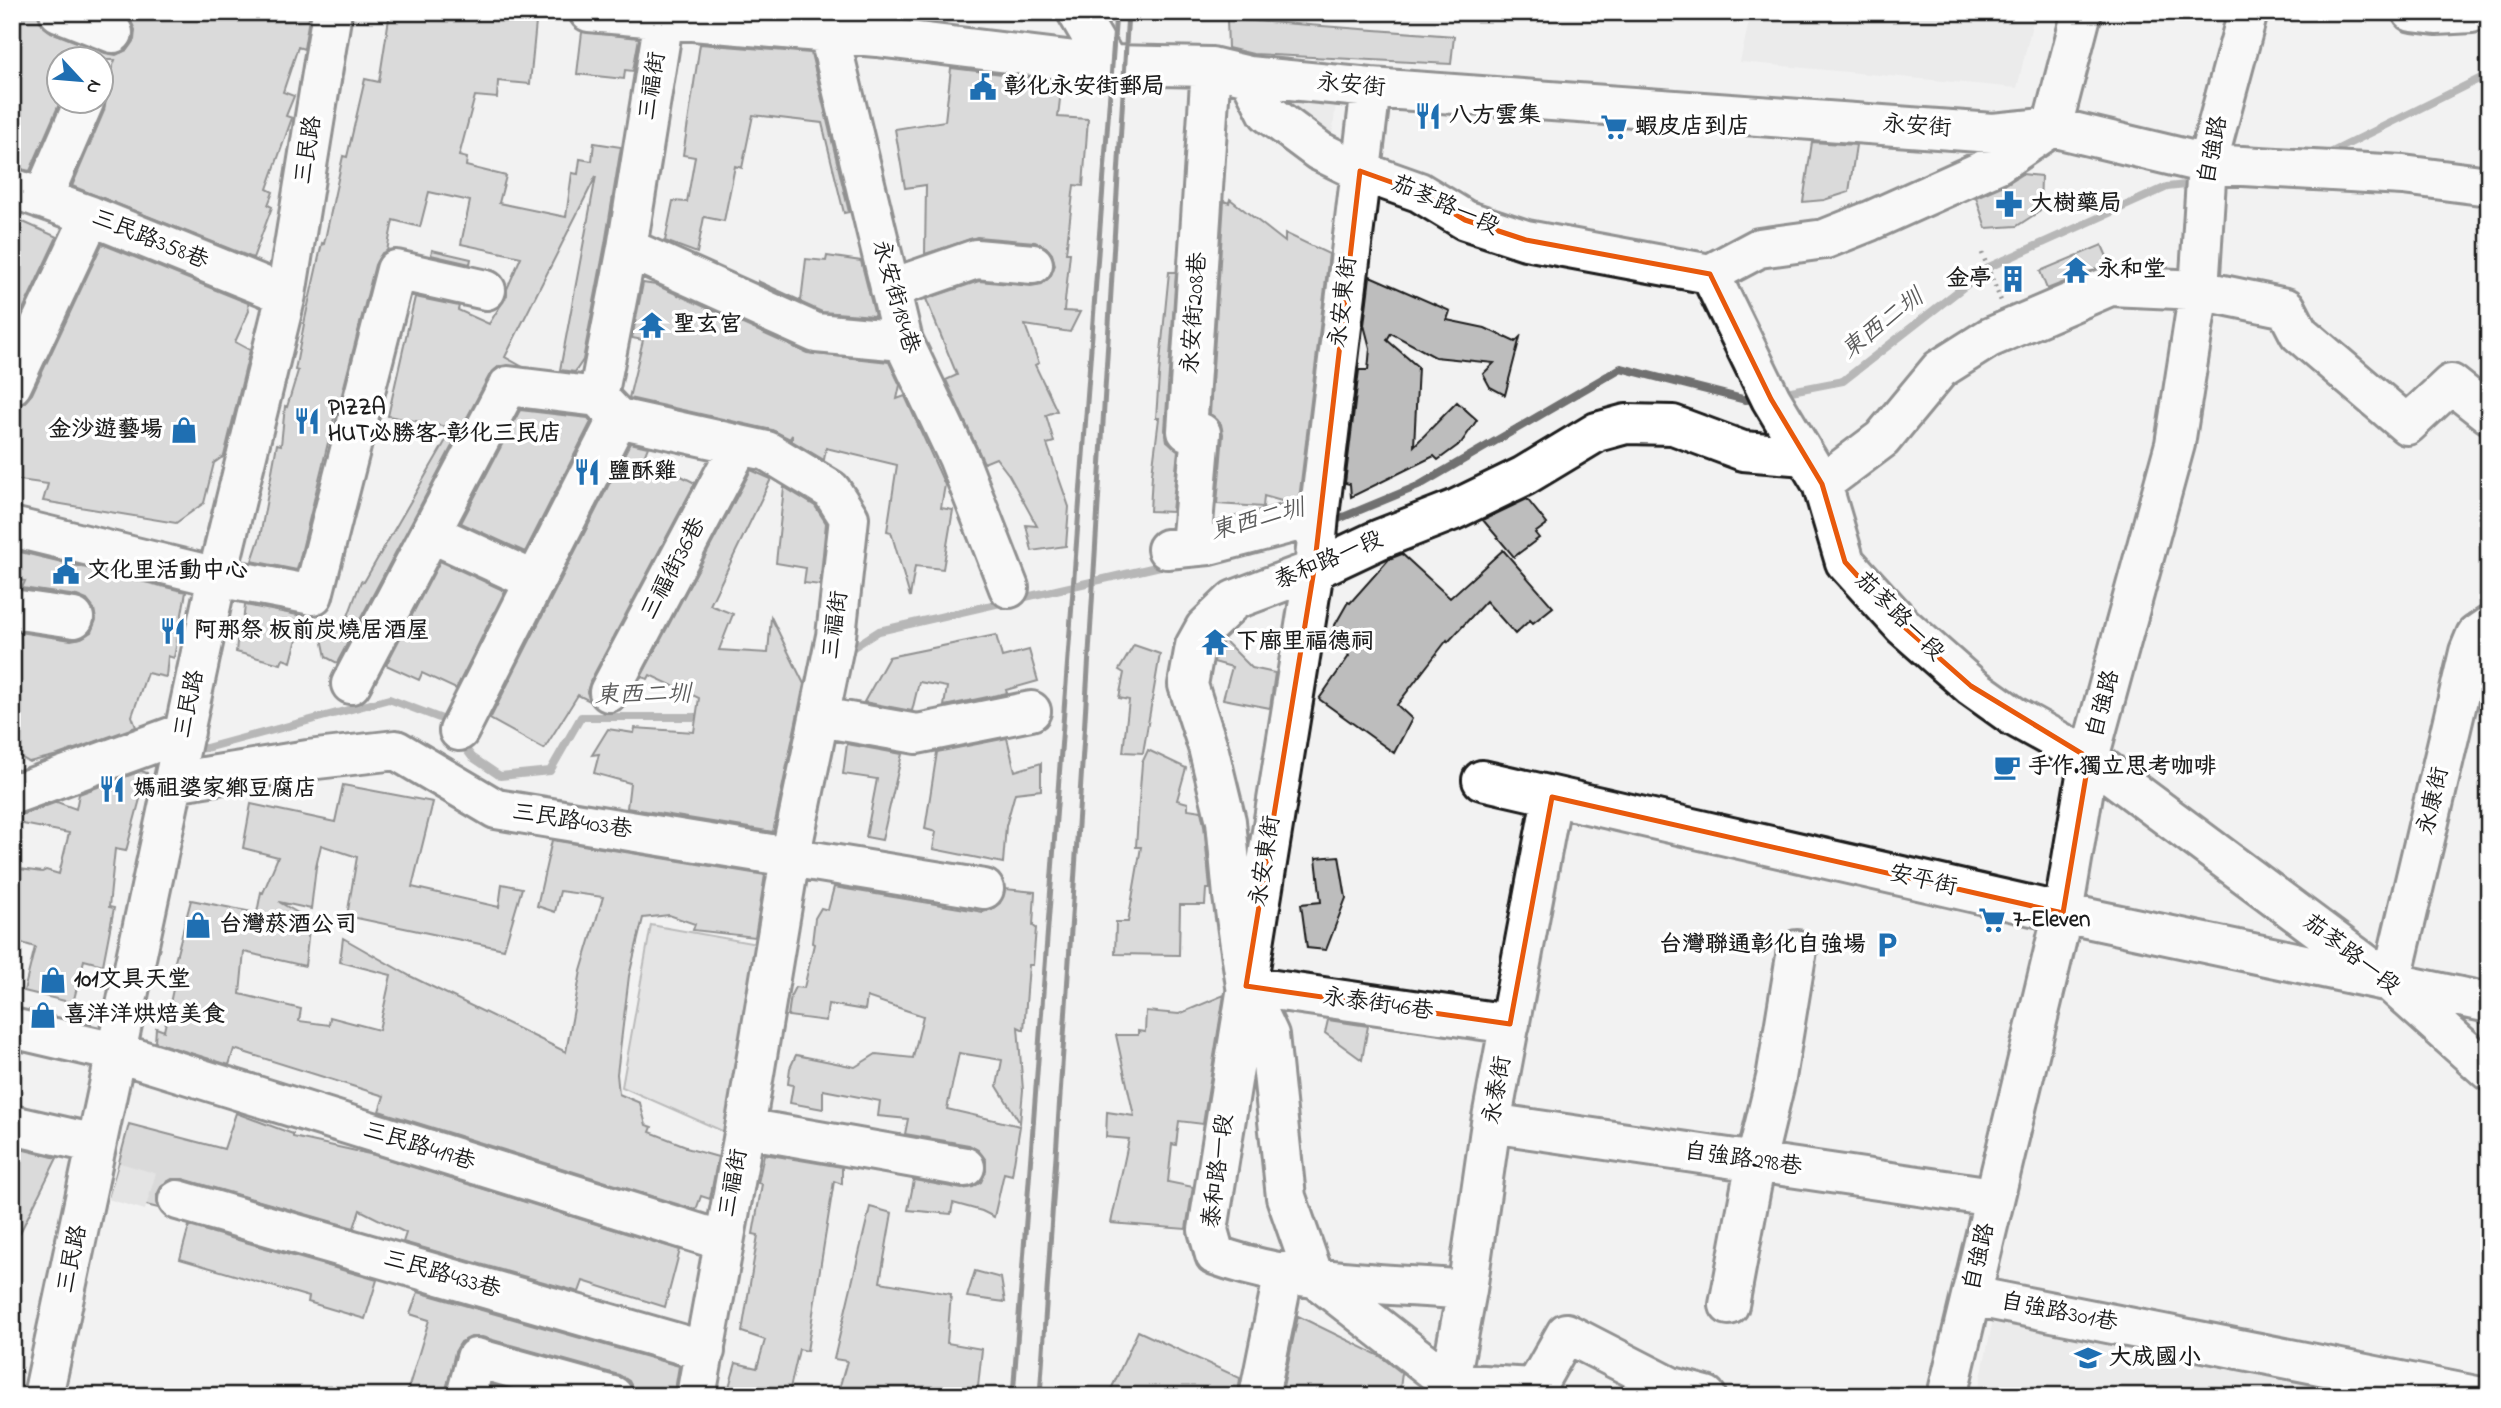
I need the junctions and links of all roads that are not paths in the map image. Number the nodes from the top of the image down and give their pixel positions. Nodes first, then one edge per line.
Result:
1 (59, 12) edge
2 (332, 12) edge
3 (589, 12) edge
4 (1077, 12) edge
5 (2082, 12) edge
6 (2248, 12) edge
7 (2412, 12) edge
8 (2472, 13) edge
9 (664, 18) junction
10 (878, 25) edge
11 (829, 34) junction
12 (112, 35) edge
13 (1108, 65) junction
14 (1211, 67) junction
15 (1249, 76) junction
16 (1371, 88) junction
17 (75, 116) edge
18 (2052, 127) junction
19 (2207, 164) junction
20 (1360, 171) junction
21 (2489, 186) edge
22 (27, 193) edge
23 (91, 216) junction
24 (627, 248) junction
25 (1032, 264) dead end
26 (1710, 274) junction
27 (890, 289) junction
28 (485, 290) dead end
29 (2199, 290) junction
30 (286, 295) junction
31 (903, 341) junction
32 (12, 385) edge
33 (608, 407) junction
34 (2489, 414) edge
35 (740, 446) junction
36 (1814, 470) junction
37 (1319, 516) junction
38 (12, 527) edge
39 (431, 533) junction
40 (1189, 547) junction
41 (1314, 570) junction
42 (217, 577) junction
43 (535, 581) junction
44 (1009, 588) dead end
45 (1234, 600) junction
46 (12, 609) edge
47 (74, 618) dead end
48 (2489, 626) edge
49 (351, 684) dead end
50 (609, 692) dead end
51 (1031, 711) dead end
52 (820, 717) junction
53 (459, 731) dead end
54 (185, 732) junction
55 (2089, 758) junction
56 (1482, 780) dead end
57 (173, 782) junction
58 (15, 791) edge
59 (1552, 797) junction
60 (790, 858) junction
61 (984, 889) dead end
62 (2063, 912) junction
63 (1797, 950) dead end
64 (2390, 983) junction
65 (1246, 986) junction
66 (2489, 1003) edge
67 (1510, 1024) junction
68 (12, 1028) edge
69 (115, 1052) junction
70 (2489, 1071) edge
71 (1492, 1123) junction
72 (12, 1125) edge
73 (745, 1128) junction
74 (1756, 1161) junction
75 (100, 1167) junction
76 (965, 1167) dead end
77 (1993, 1197) junction
78 (178, 1200) tunnel mouth
79 (723, 1241) junction
80 (1299, 1274) junction
81 (1467, 1290) junction
82 (1972, 1296) junction
83 (1729, 1305) dead end
84 (705, 1351) junction
85 (1450, 1392) edge
86 (43, 1396) edge
87 (466, 1396) edge
88 (614, 1396) edge
89 (696, 1396) edge
90 (1259, 1396) edge
91 (1706, 1396) edge
92 (1947, 1396) edge
93 (2476, 1396) edge

1 - 12 street
2 - 30 street, 三民路
3 - 9 street, 永安街
4 - 13 street
5 - 18 street
6 - 19 street, 自強路
7 - 8 street
9 - 11 street, 永安街
9 - 24 street, 三福街
10 - 11 street, 永安街
10 - 13 street, 永安街
11 - 27 street, 永安街184巷
13 - 14 street, 永安街
14 - 15 street, 永安街
14 - 40 street, 永安街208巷
15 - 16 street, 永安街
15 - 20 street, 茄苳路一段
16 - 18 street, 永安街
16 - 20 street, 永安東街
17 - 22 street
18 - 19 street, 永安街
18 - 26 street
19 - 21 street, 永安街
19 - 29 street, 自強路
20 - 26 street, 茄苳路一段
20 - 37 street, 永安東街
22 - 23 street, 三民路358巷
23 - 30 street, 三民路358巷
23 - 32 street
24 - 31 street
24 - 33 street, 三福街
25 - 27 street
26 - 36 street, 茄苳路一段
27 - 31 street, 永安街184巷
28 - 42 street
29 - 34 street
29 - 36 street
29 - 55 street, 自強路
30 - 42 street, 三民路
31 - 44 street, 永安街184巷
33 - 35 street, 三福街
33 - 39 street
33 - 43 street
35 - 50 street, 三福街36巷
35 - 52 street, 三福街
36 - 41 street, 泰和路一段
36 - 55 street, 茄苳路一段
37 - 40 street
37 - 41 street, 永安東街
38 - 42 street
39 - 43 street
39 - 49 street
40 - 45 street
41 - 45 street, 泰和路一段
41 - 65 street, 永安東街
42 - 54 street, 三民路
43 - 53 street
45 - 65 street, 泰和路一段
46 - 47 street
48 - 64 street, 永康街
51 - 52 street
52 - 60 street, 三福街
54 - 57 street, 三民路
54 - 58 street
55 - 62 street, 自強路
55 - 64 street, 茄苳路一段
56 - 59 street, 安平街
57 - 60 street, 三民路403巷
57 - 69 street, 三民路
59 - 62 street, 安平街
59 - 67 street, 永泰街
60 - 61 street, 三民路403巷
60 - 73 street, 三福街
62 - 64 street, 安平街
62 - 77 street, 自強路
63 - 74 street
64 - 66 street, 安平街
64 - 70 street, 茄苳路一段
65 - 67 street, 永泰街46巷
65 - 80 street, 泰和路一段
65 - 80 street, 泰和路一段
67 - 71 street, 永泰街
68 - 69 street, 三民路419巷
69 - 75 street, 三民路
69 - 79 street, 三民路419巷
71 - 74 street, 自強路298巷
71 - 81 street, 永泰街
72 - 75 street
73 - 76 street
73 - 79 street, 三福街
74 - 77 street, 自強路298巷
74 - 83 street
75 - 86 street, 三民路
77 - 82 street, 自強路
78 - 84 street, 三民路433巷
79 - 84 street, 三福街
80 - 81 street, 泰和路一段
80 - 85 street, 泰和路一段
80 - 90 street
81 - 85 street, 永泰街
82 - 92 street, 自強路
82 - 93 street, 自強路301巷
84 - 89 street, 三福街
85 - 91 street
87 - 88 street

